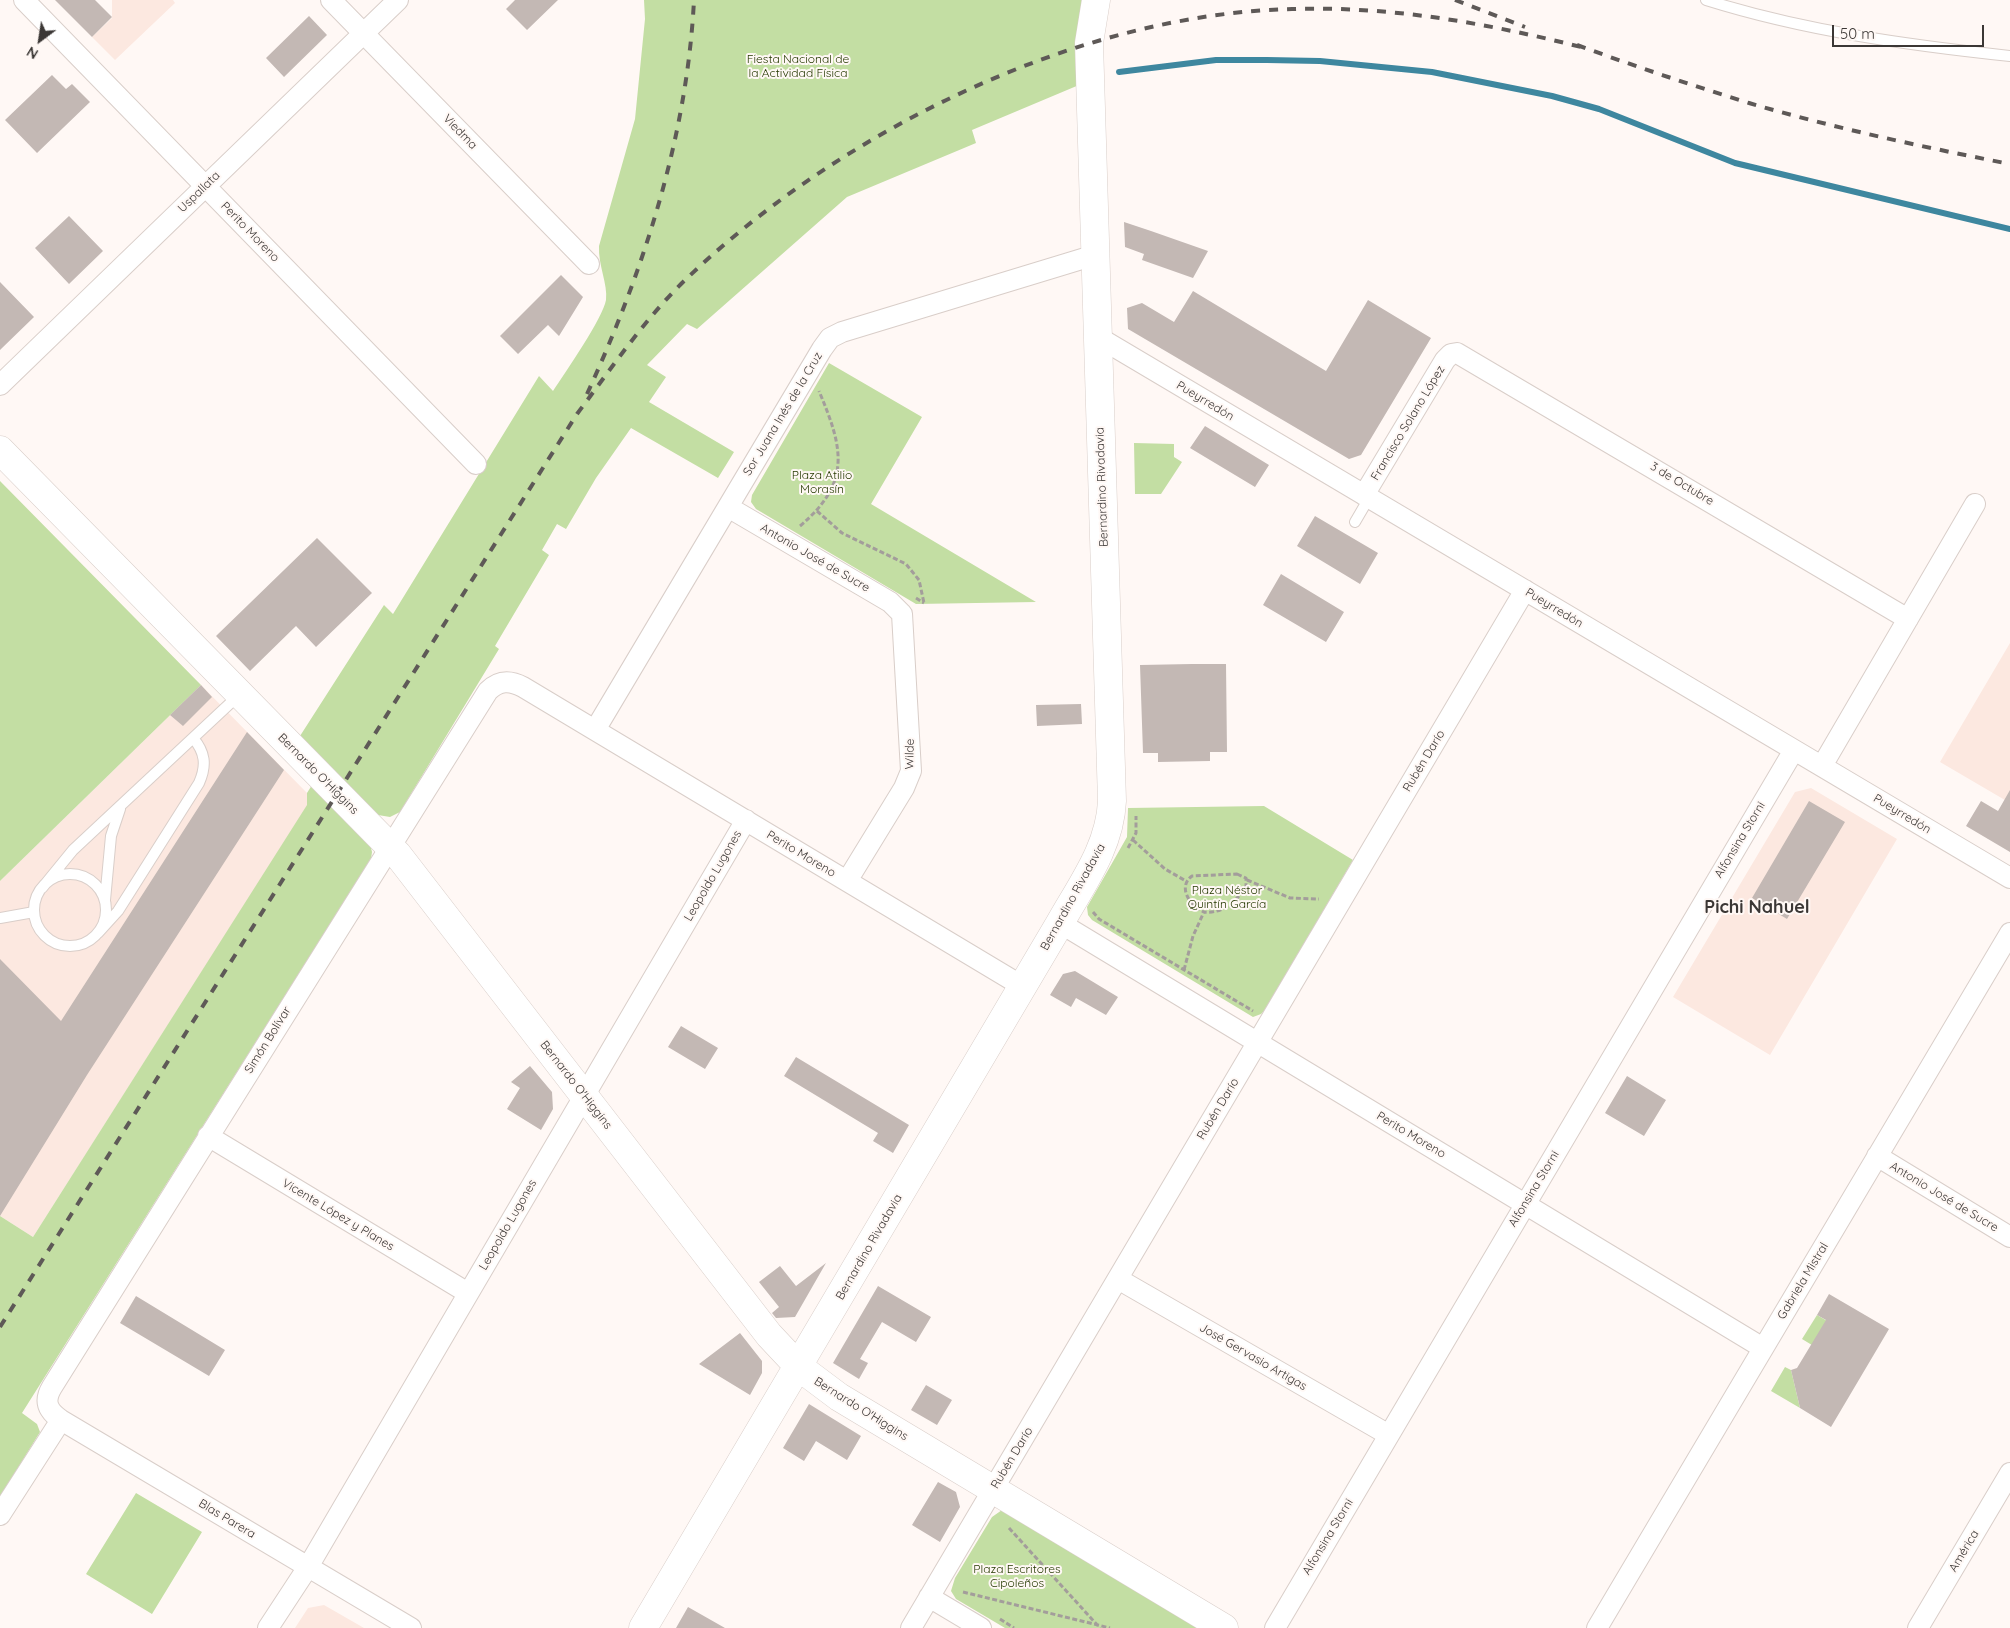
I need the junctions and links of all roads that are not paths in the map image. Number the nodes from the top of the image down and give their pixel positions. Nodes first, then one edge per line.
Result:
1 (24, 0) edge
2 (331, 0) edge
3 (398, 0) edge
4 (1096, 0) edge
5 (1706, 0) edge
6 (364, 33) junction
7 (2010, 56) edge
8 (205, 186) junction
9 (1095, 255) junction
10 (589, 264) dead end
11 (1098, 337) junction
12 (1454, 353) joint
13 (0, 385) edge
14 (0, 450) edge
15 (476, 464) dead end
16 (1367, 497) junction
17 (1975, 504) dead end
18 (728, 506) junction
19 (1355, 522) dead end
20 (1525, 590) junction
21 (904, 602) joint
22 (1908, 618) junction
23 (501, 682) joint
24 (240, 694) junction
25 (595, 730) junction
26 (193, 738) junction
27 (1794, 750) junction
28 (1822, 766) junction
29 (121, 806) junction
30 (746, 820) junction
31 (390, 846) junction
32 (2010, 878) edge
33 (848, 881) junction
34 (42, 888) junction
35 (105, 901) junction
36 (34, 912) junction
37 (0, 918) edge
38 (1060, 923) junction
39 (98, 933) junction
40 (2010, 933) edge
41 (1022, 986) junction
42 (1258, 1042) junction
43 (584, 1096) junction
44 (208, 1136) junction
45 (1877, 1156) junction
46 (1525, 1204) junction
47 (2010, 1237) edge
48 (1118, 1279) junction
49 (468, 1293) junction
50 (1763, 1348) junction
51 (799, 1367) junction
52 (47, 1405) joint
53 (61, 1420) junction
54 (1389, 1435) junction
55 (2010, 1474) edge
56 (993, 1490) junction
57 (0, 1515) edge
58 (308, 1567) junction
59 (929, 1598) junction
60 (986, 1621) edge
61 (268, 1628) edge
62 (411, 1628) edge
63 (643, 1628) edge
64 (911, 1628) edge
65 (1224, 1628) edge
66 (1275, 1628) edge
67 (1596, 1628) edge
68 (1918, 1628) edge

1 - 8 street, Perito Moreno
2 - 6 street, Viedma
3 - 6 street, Uspallata
4 - 9 main road, Bernardino Rivadavia
5 - 7 lane
6 - 8 street, Uspallata
6 - 10 street, Viedma
8 - 13 street, Uspallata
8 - 15 street, Perito Moreno
9 - 11 main road, Bernardino Rivadavia
9 - 18 street, Sor Juana Inés de la Cruz
11 - 16 street, Pueyrredón
11 - 38 main road, Bernardino Rivadavia
12 - 16 street, Francisco Solano López
12 - 22 street, 3 de Octubre
14 - 24 main road, Bernardo O'Higgins
16 - 19 lane
16 - 20 street, Pueyrredón
17 - 22 street
18 - 21 street, Antonio José de Sucre
18 - 25 street, Sor Juana Inés de la Cruz
20 - 27 street, Pueyrredón
20 - 42 street, Rubén Darío
21 - 33 street, Wilde
22 - 28 street
23 - 25 street, Perito Moreno
23 - 31 street, Simón Bolívar
24 - 26 lane
24 - 31 main road, Bernardo O'Higgins
25 - 30 street, Perito Moreno
26 - 29 lane
26 - 39 lane
27 - 28 street, Pueyrredón
27 - 46 street, Alfonsina Storni
28 - 32 street, Pueyrredón
29 - 34 lane
29 - 35 lane
30 - 33 street, Perito Moreno
30 - 43 street, Leopoldo Lugones
31 - 43 main road, Bernardo O'Higgins
31 - 44 street, Simón Bolívar
33 - 41 street, Perito Moreno
34 - 35 lane
34 - 36 lane
35 - 39 lane
36 - 37 lane
36 - 39 lane
38 - 41 main road, Bernardino Rivadavia
38 - 42 street, Perito Moreno
40 - 45 street, Gabriela Mistral
41 - 51 main road, Bernardino Rivadavia
42 - 46 street, Perito Moreno
42 - 48 street, Rubén Darío
43 - 49 street, Leopoldo Lugones
43 - 51 main road, Bernardo O'Higgins
44 - 49 street, Vicente López y Planes
44 - 52 street, Simón Bolívar
45 - 47 street, Antonio José de Sucre
45 - 50 street, Gabriela Mistral
46 - 50 street, Perito Moreno
46 - 54 street, Alfonsina Storni
48 - 54 street, José Gervasio Artigas
48 - 56 street, Rubén Darío
49 - 58 street, Leopoldo Lugones
50 - 67 street, Gabriela Mistral
51 - 56 main road, Bernardo O'Higgins
51 - 63 main road, Bernardino Rivadavia
52 - 53 street, Blas Parera
53 - 57 street
53 - 58 street, Blas Parera
54 - 66 street, Alfonsina Storni
55 - 68 street, América
56 - 59 street, Rubén Darío
56 - 65 main road, Bernardo O'Higgins
58 - 61 street, Leopoldo Lugones
58 - 62 street, Blas Parera
59 - 60 street
59 - 64 street, Rubén Darío

